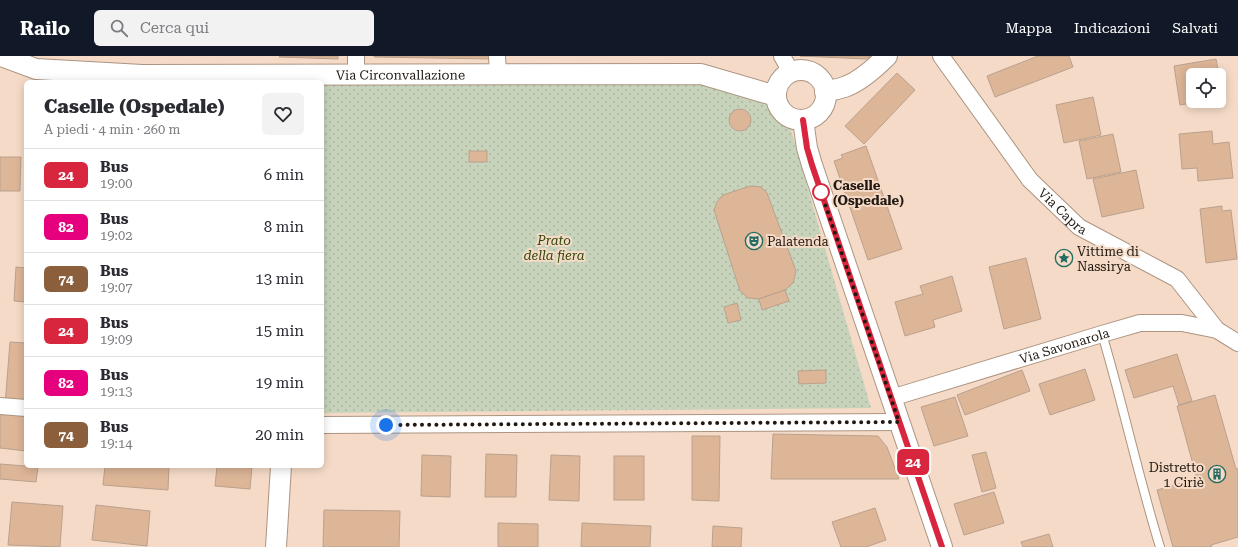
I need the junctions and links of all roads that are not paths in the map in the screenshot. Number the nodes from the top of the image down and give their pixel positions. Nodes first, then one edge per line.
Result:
1 (1, 56) edge
2 (887, 56) edge
3 (941, 56) edge
4 (787, 64) edge
5 (356, 65) edge
6 (498, 65) edge
7 (305, 78) edge
8 (825, 92) junction
9 (776, 96) junction
10 (803, 120) junction
11 (1217, 330) junction
12 (1102, 334) junction
13 (1238, 343) edge
14 (891, 398) junction
15 (0, 406) edge
16 (24, 408) edge
17 (899, 422) junction
18 (324, 425) edge
19 (281, 468) edge
20 (276, 547) edge
21 (942, 547) edge
22 (1160, 547) edge

1 - 7 street, Via Circonvallazione
2 - 8 street
3 - 11 street, Via Capra
4 - 8 street
4 - 9 street
5 - 6 street, Via Circonvallazione
5 - 7 street, Via Circonvallazione
6 - 9 street, Via Circonvallazione
8 - 10 street
9 - 10 street
10 - 14 street
11 - 12 street, Via Savonarola
11 - 13 street, Via Savonarola
12 - 14 street, Via Savonarola
12 - 22 lane
14 - 17 street
15 - 16 street
17 - 18 street
17 - 21 street
19 - 20 street

